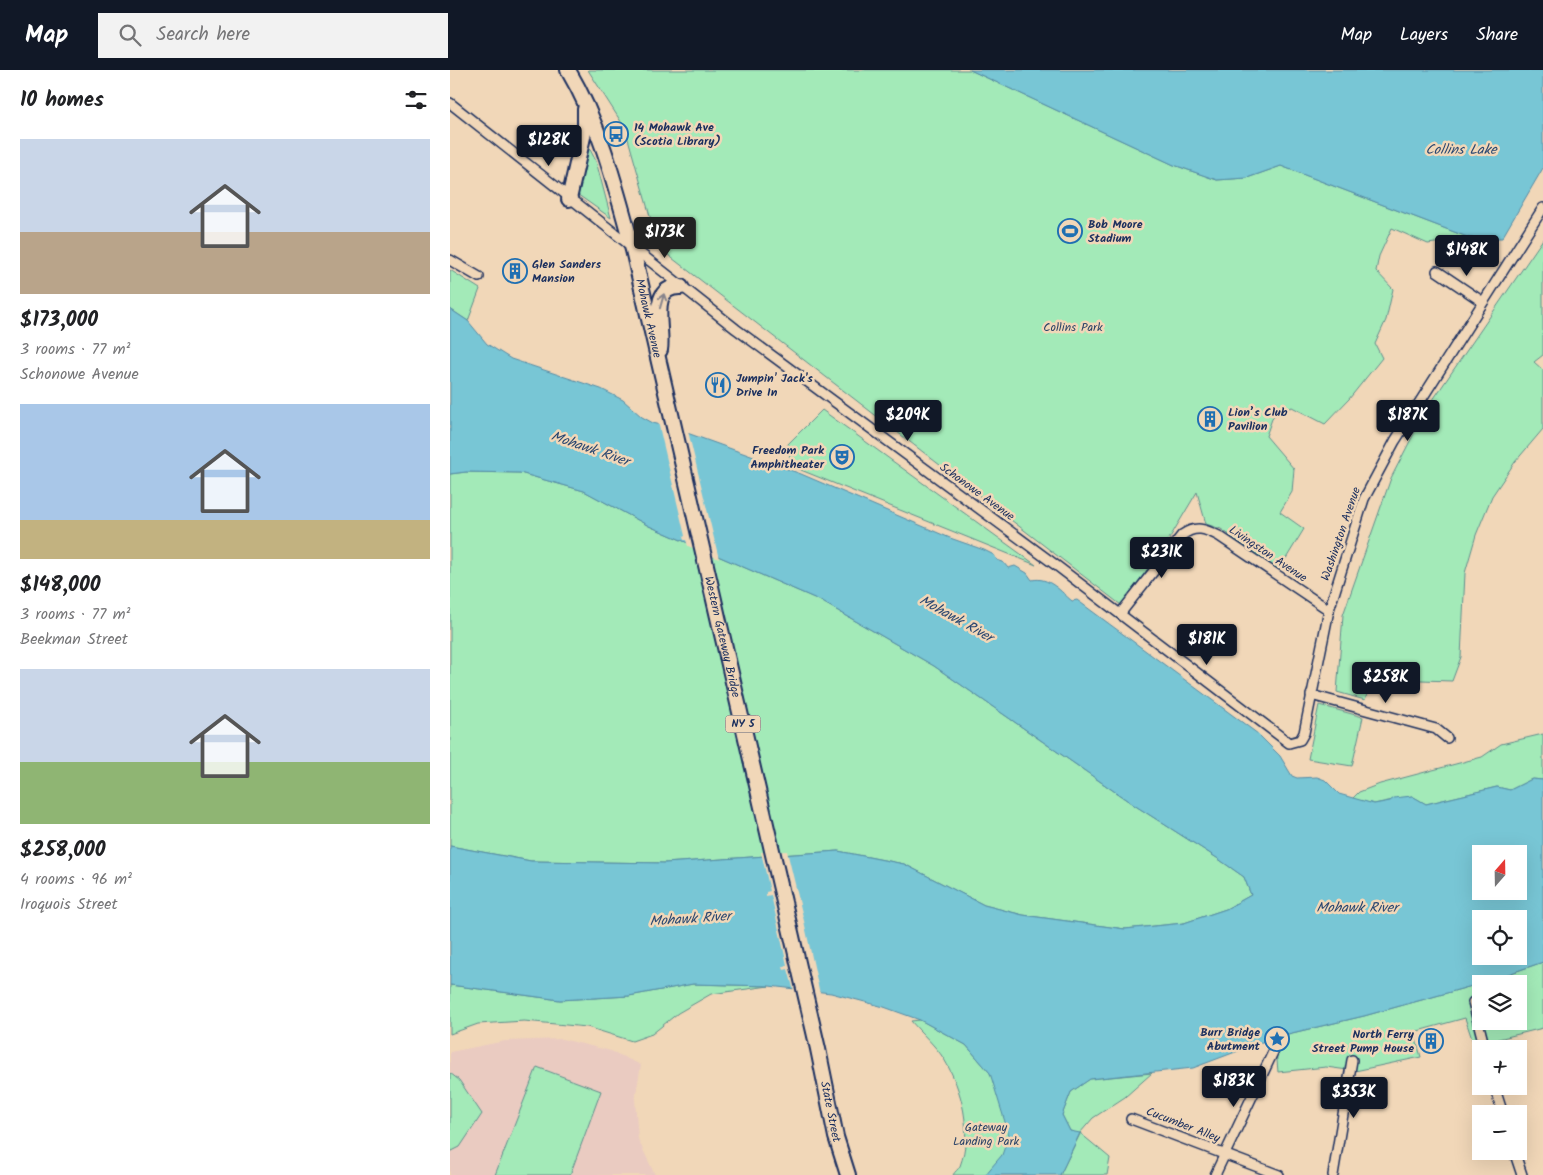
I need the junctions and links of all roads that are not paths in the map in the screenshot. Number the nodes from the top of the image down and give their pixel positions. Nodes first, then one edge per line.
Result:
1 (568, 70) edge
2 (584, 103) junction
3 (450, 104) edge
4 (569, 199) junction
5 (1543, 208) edge
6 (634, 250) junction
7 (450, 260) edge
8 (1437, 270) dead end
9 (479, 277) dead end
10 (682, 288) junction
11 (1483, 302) junction
12 (658, 363) junction
13 (668, 400) joint
14 (1329, 610) junction
15 (1120, 614) junction
16 (1311, 695) junction
17 (1280, 736) joint
18 (1447, 738) dead end
19 (818, 1049) joint
20 (1274, 1050) dead end
21 (1352, 1060) dead end
22 (1131, 1119) dead end
23 (1225, 1155) junction
24 (1517, 1160) edge
25 (848, 1175) edge
26 (1215, 1175) edge
27 (1279, 1175) edge
28 (1333, 1175) edge
29 (1522, 1175) edge

1 - 2 main road, Mohawk Avenue / NY 5
2 - 4 main road
2 - 6 main road, Mohawk Avenue / NY 5
3 - 4 street, Schonowe Avenue
4 - 6 street, Schonowe Avenue
5 - 11 street, Washington Avenue
6 - 10 street, Schonowe Avenue
6 - 12 main road, Mohawk Avenue / NY 5
7 - 9 street
8 - 11 street
12 -> 10 main road
10 - 15 street, Schonowe Avenue
11 - 14 street, Washington Avenue
12 - 13 main road, Mohawk Avenue / NY 5
13 - 19 main road, Western Gateway Bridge / NY 5
14 - 15 street, Livingston Avenue
14 - 16 street, Washington Avenue
15 - 17 street, Schonowe Avenue
16 - 17 street, Washington Avenue
16 - 18 street
19 - 25 main road, State Street / NY 5
20 - 23 street
21 - 28 street
22 - 23 street, Cucumber Alley
23 - 26 street
23 - 27 street, Cucumber Alley
24 - 29 street

